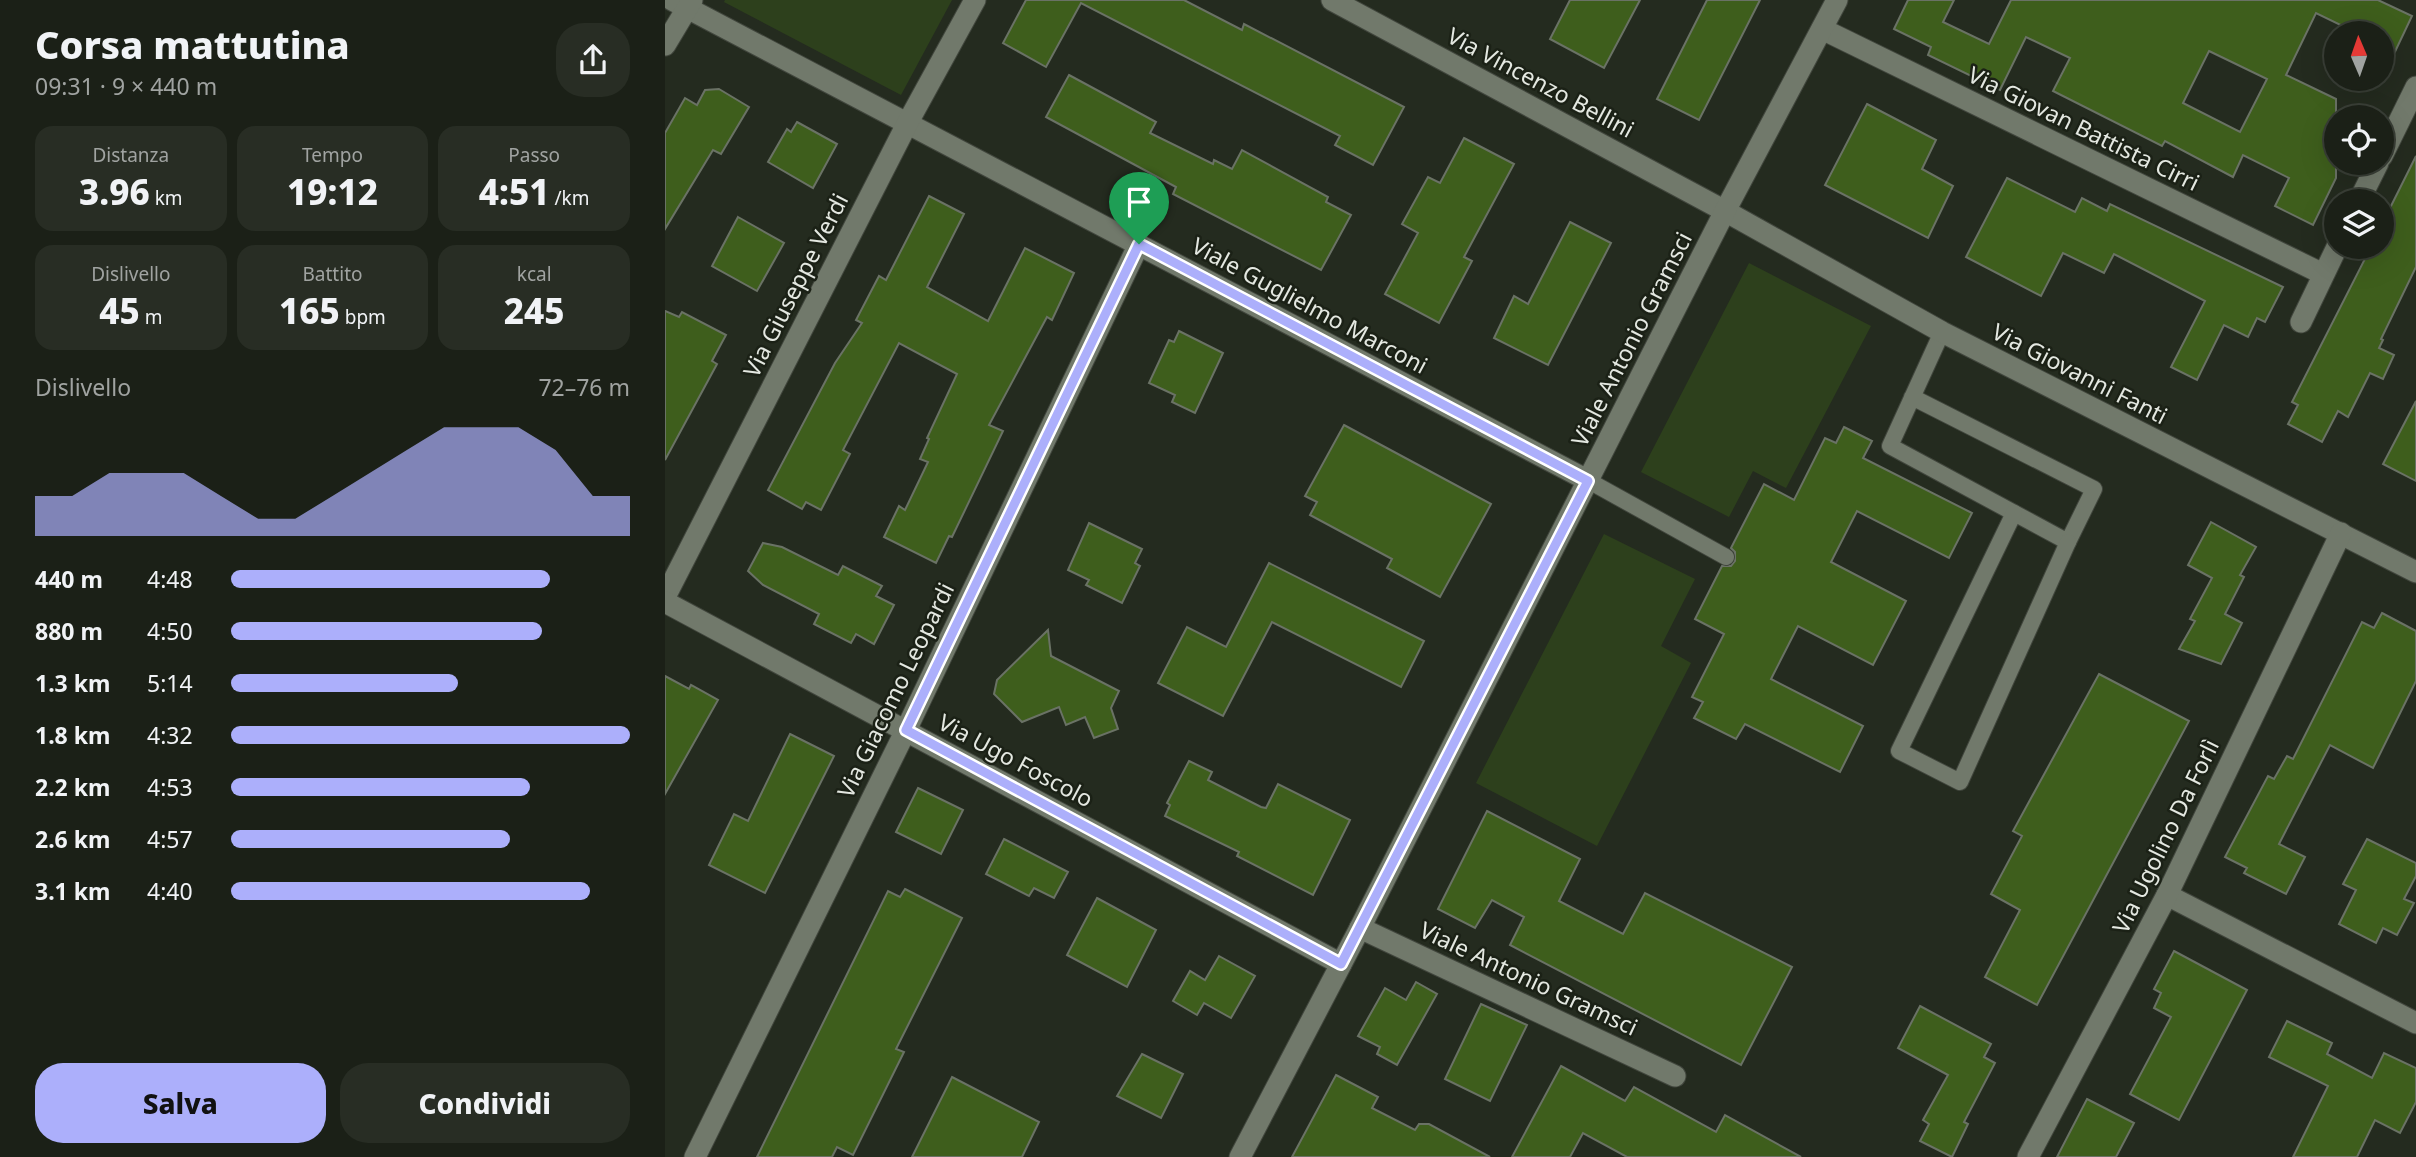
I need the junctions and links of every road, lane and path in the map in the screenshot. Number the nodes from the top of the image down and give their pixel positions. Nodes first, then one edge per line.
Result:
1 (975, 0) edge
2 (1332, 0) edge
3 (1837, 0) edge
4 (683, 3) edge
5 (1822, 29) junction
6 (665, 45) edge
7 (2416, 87) edge
8 (908, 122) junction
9 (2394, 132) edge
10 (1725, 211) junction
11 (1139, 244) junction
12 (2331, 259) edge
13 (2323, 274) junction
14 (2301, 323) dead end
15 (1942, 332) junction
16 (1912, 397) junction
17 (1588, 481) junction
18 (2014, 513) junction
19 (2341, 533) junction
20 (2068, 542) junction
21 (1726, 557) dead end
22 (2416, 572) edge
23 (665, 599) edge
24 (906, 730) junction
25 (2167, 895) junction
26 (1360, 928) junction
27 (1341, 964) junction
28 (2416, 1023) edge
29 (1675, 1076) dead end
30 (695, 1157) edge
31 (1240, 1157) edge
32 (2028, 1157) edge

1 - 8 street, Via Giuseppe Verdi
2 - 10 street, Via Vincenzo Bellini
3 - 5 street, Viale Antonio Gramsci
4 - 6 street
4 - 8 street, Viale Guglielmo Marconi
5 - 10 street, Viale Antonio Gramsci
5 - 13 street, Via Giovan Battista Cirri
7 - 9 street
8 - 11 street, Viale Guglielmo Marconi
8 - 23 street, Via Giuseppe Verdi
10 - 15 street, Via Giovanni Fanti
10 - 17 street, Viale Antonio Gramsci
11 - 17 street, Viale Guglielmo Marconi
11 - 24 street, Via Giacomo Leopardi
12 - 13 street
13 - 14 street
15 - 16 lane
15 - 19 street, Via Giovanni Fanti
16 - 18 lane
16 - 20 lane
17 - 21 lane
17 - 26 street, Viale Antonio Gramsci
18 - 20 lane
18 - 20 lane
19 - 22 street, Via Giovanni Fanti
19 - 25 street, Via Ugolino Da Forlì
23 - 24 street, Via Ugo Foscolo
24 - 27 street, Via Ugo Foscolo
24 - 30 street, Via Giacomo Leopardi
25 - 28 street
25 - 32 street, Via Ugolino Da Forlì
26 - 27 street, Viale Antonio Gramsci
26 - 29 street, Viale Antonio Gramsci
27 - 31 street, Viale Antonio Gramsci

